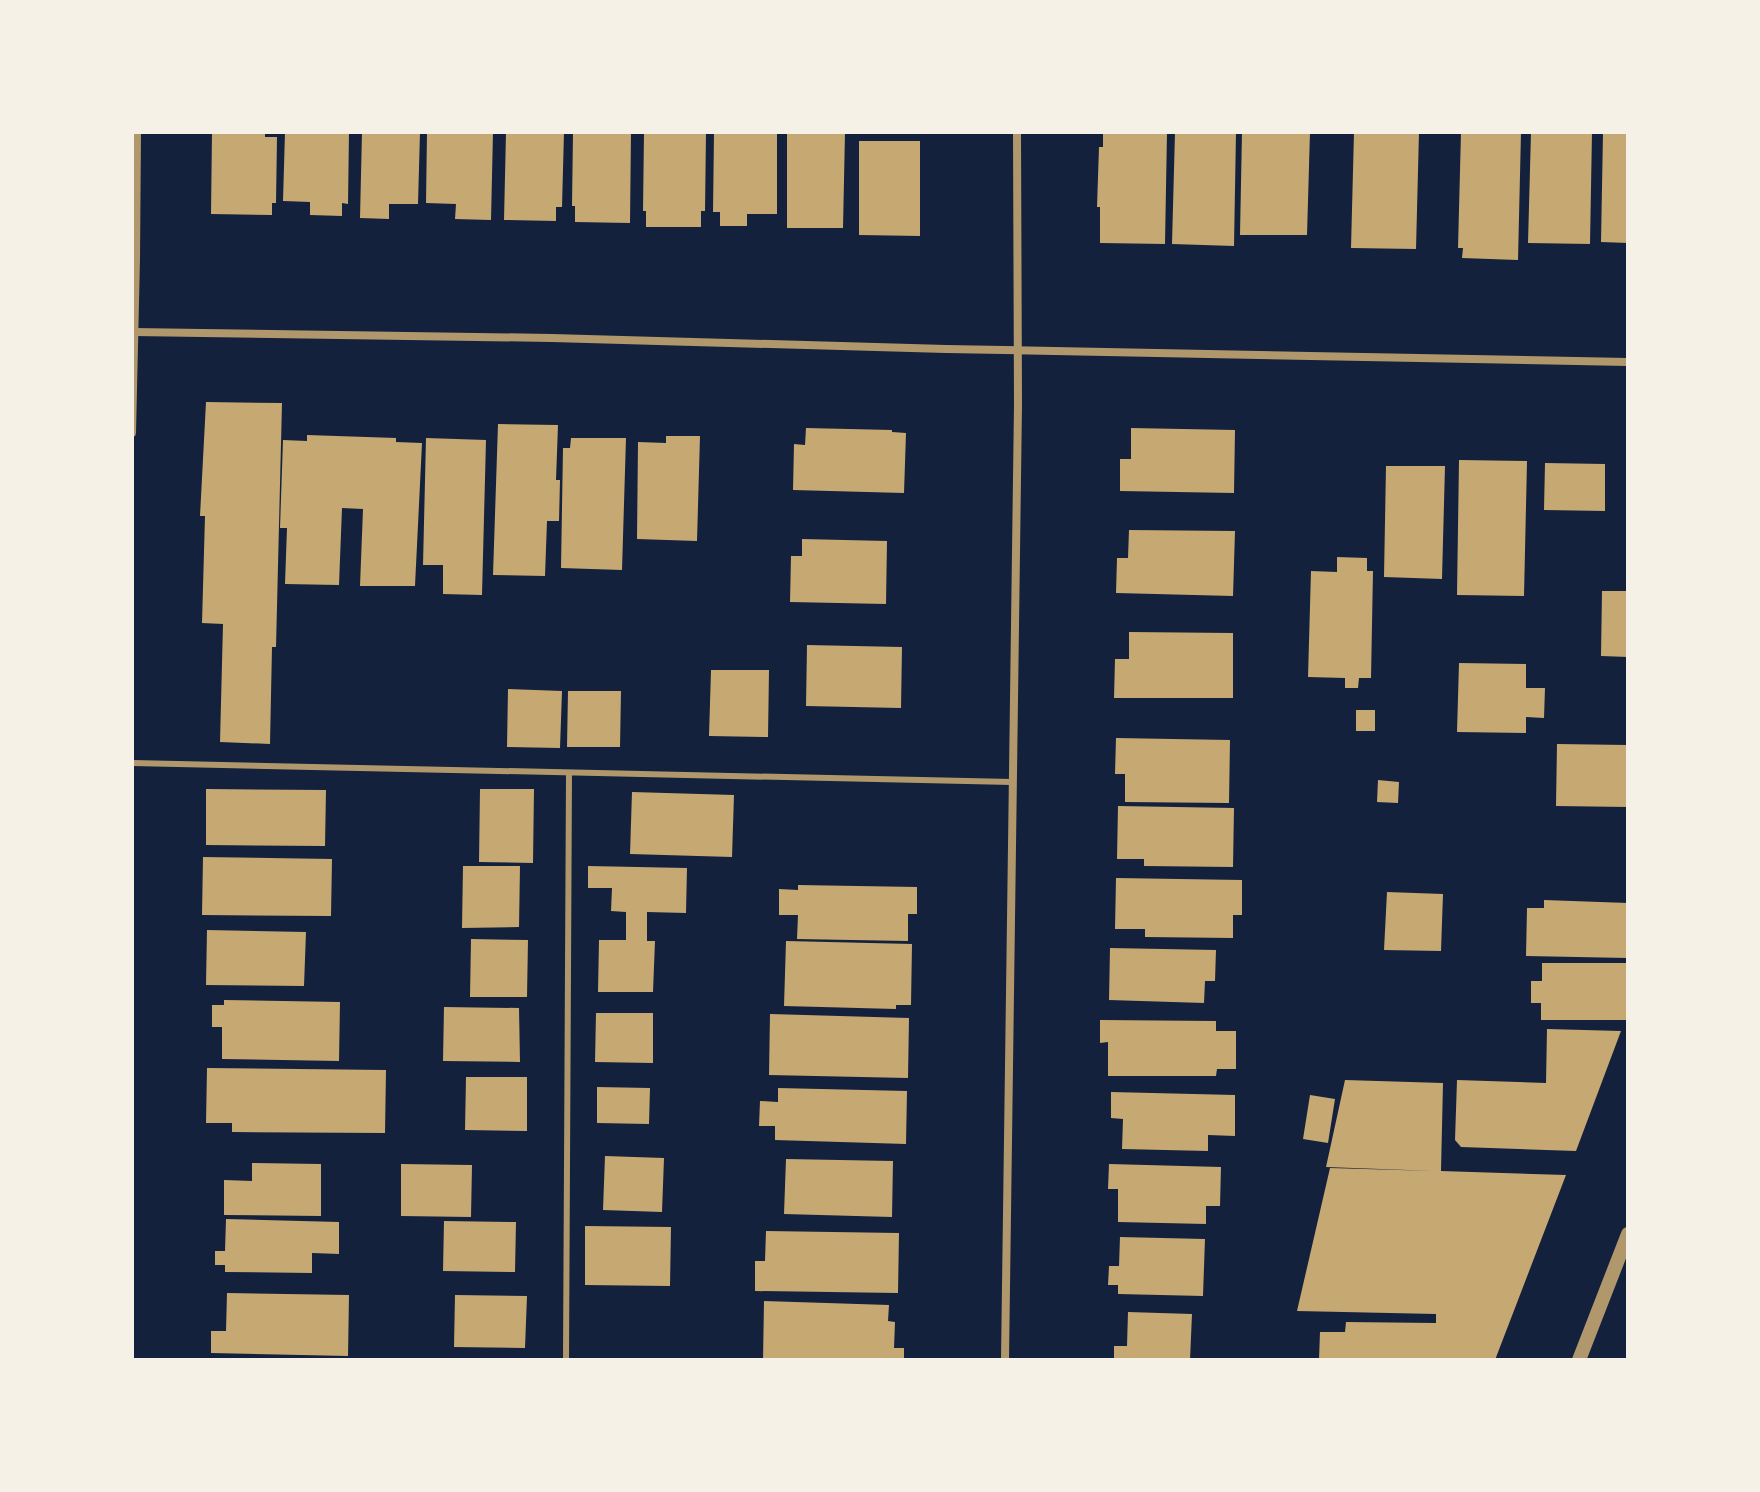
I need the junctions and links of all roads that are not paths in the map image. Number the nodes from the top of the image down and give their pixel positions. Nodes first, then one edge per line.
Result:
1 (137, 132) edge
2 (1017, 132) edge
3 (133, 332) edge
4 (1018, 350) junction
5 (1628, 362) edge
6 (132, 433) edge
7 (132, 763) edge
8 (569, 773) junction
9 (1012, 782) junction
10 (1628, 1234) edge
11 (566, 1360) edge
12 (1005, 1360) edge
13 (1579, 1360) edge

1 - 3 street
2 - 4 street
3 - 4 street
3 - 6 street
4 - 5 street
4 - 9 street
7 - 8 lane
8 - 9 lane
8 - 11 lane
9 - 12 street
10 - 13 street

